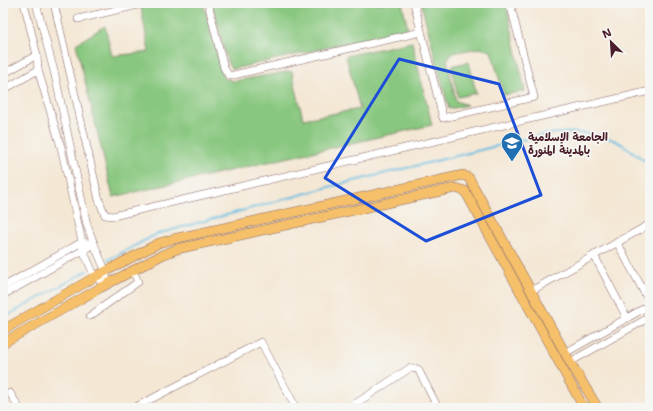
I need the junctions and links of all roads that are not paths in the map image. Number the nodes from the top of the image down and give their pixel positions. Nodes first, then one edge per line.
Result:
1 (24, 3) edge
2 (36, 3) edge
3 (54, 3) edge
4 (146, 3) edge
5 (208, 3) edge
6 (414, 3) edge
7 (510, 3) edge
8 (78, 19) dead end
9 (421, 32) junction
10 (37, 55) junction
11 (38, 70) junction
12 (3, 74) edge
13 (3, 90) edge
14 (650, 91) edge
15 (650, 224) edge
16 (82, 242) junction
17 (617, 242) junction
18 (94, 244) junction
19 (83, 250) junction
20 (594, 256) junction
21 (133, 270) junction
22 (106, 272) junction
23 (95, 277) junction
24 (107, 285) junction
25 (3, 287) edge
26 (531, 291) junction
27 (3, 295) edge
28 (650, 304) edge
29 (90, 316) dead end
30 (650, 317) edge
31 (627, 318) junction
32 (3, 330) edge
33 (3, 343) edge
34 (565, 353) junction
35 (570, 362) junction
36 (10, 393) dead end
37 (17, 407) edge
38 (134, 408) edge
39 (296, 408) edge
40 (349, 408) edge
41 (438, 408) edge
42 (584, 408) edge
43 (598, 408) edge

1 - 10 street
2 - 18 street
3 - 14 street
4 - 8 street
5 - 9 street
6 - 9 street
7 - 9 street
10 - 11 street
10 - 12 street
11 - 13 street
11 - 16 street
15 - 17 street
16 - 18 street
16 - 19 street
16 - 25 street
17 - 20 street
17 - 28 street
18 - 19 street
18 - 22 street
19 - 23 street
19 - 27 street
20 - 26 street
20 - 31 street
21 - 24 main road
21 - 29 street
21 - 42 main road
22 - 23 main road
22 - 24 street
22 - 26 main road
23 - 24 street
23 - 32 main road
24 - 33 main road
26 - 34 main road
28 - 31 street
30 - 35 street
31 - 34 street
34 - 35 main road
35 - 43 main road
36 - 37 street
38 - 39 street
40 - 41 street

